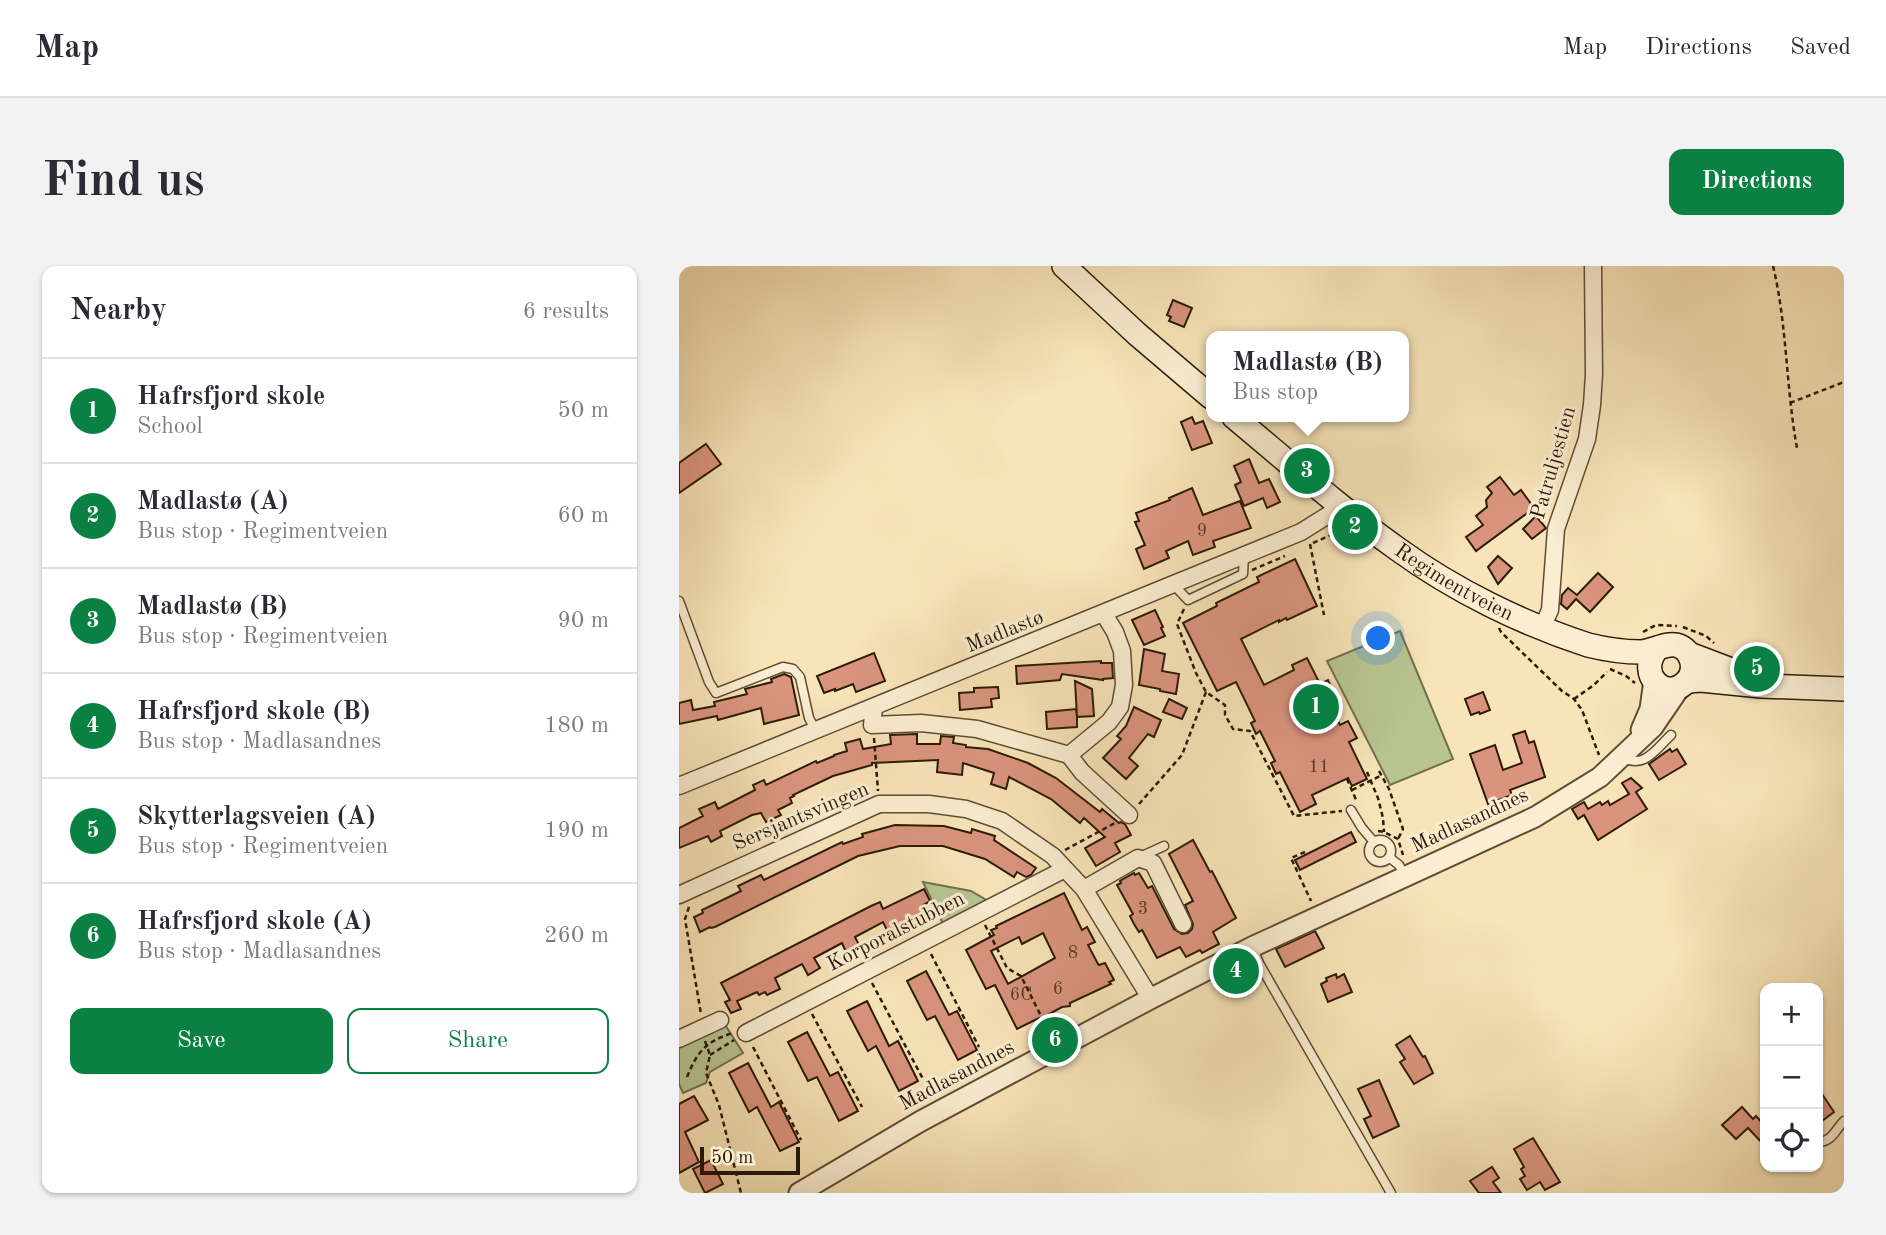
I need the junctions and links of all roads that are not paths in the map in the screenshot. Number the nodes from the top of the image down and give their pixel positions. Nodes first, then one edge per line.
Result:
1 (1064, 266) edge
2 (1593, 266) edge
3 (1206, 393) edge
4 (1240, 422) edge
5 (1341, 507) junction
6 (1244, 555) junction
7 (1173, 584) junction
8 (679, 601) edge
9 (1104, 614) junction
10 (1542, 628) junction
11 (1590, 645) junction
12 (1656, 650) junction
13 (1689, 654) junction
14 (1648, 682) junction
15 (1685, 683) junction
16 (1787, 686) junction
17 (1844, 689) edge
18 (874, 708) junction
19 (816, 731) junction
20 (1671, 735) dead end
21 (1637, 741) junction
22 (1069, 755) junction
23 (1622, 757) junction
24 (679, 786) edge
25 (1351, 810) road end
26 (1129, 815) road end
27 (1374, 842) junction
28 (1164, 846) dead end
29 (1138, 858) junction
30 (1390, 858) junction
31 (1409, 868) junction
32 (1065, 869) junction
33 (1084, 889) junction
34 (683, 893) edge
35 (1183, 924) dead end
36 (1252, 947) junction
37 (1152, 998) junction
38 (712, 1024) road end
39 (739, 1033) road end
40 (679, 1039) edge
41 (1844, 1121) edge
42 (1823, 1142) edge
43 (799, 1193) edge
44 (1391, 1193) edge

1 - 3 main road
2 - 10 street, Patruljestien
4 - 5 main road, Regimentveien
5 - 6 street, Madlastø
5 - 10 main road, Regimentveien
6 - 7 street, Madlastø
6 - 7 lane
7 - 9 street, Madlastø
8 - 19 lane
9 - 18 street, Madlastø
9 - 22 street
10 - 11 main road, Regimentveien
11 - 12 main road, Regimentveien
11 - 14 main road, Regimentveien
12 - 13 main road
12 - 14 main road
13 - 15 main road
13 - 16 main road
14 - 15 main road
14 - 21 street, Madlasandnes
15 - 16 main road
15 - 21 street, Madlasandnes
16 - 17 main road
18 - 19 street, Madlastø
18 - 22 street
19 - 24 street, Madlastø
20 - 23 lane
21 - 23 street, Madlasandnes
22 - 26 street
23 - 31 street, Madlasandnes
25 - 27 lane
27 - 30 lane
27 - 30 lane
28 - 29 lane
29 - 33 street
29 - 35 street
30 - 31 lane
31 - 36 street, Madlasandnes
32 - 33 street, Sersjantsvingen
32 - 34 street, Sersjantsvingen
32 - 39 street, Korporalstubben
33 - 37 street, Sersjantsvingen
36 - 37 street, Madlasandnes
36 - 44 lane
37 - 43 street, Madlasandnes
38 - 40 street
41 - 42 lane

